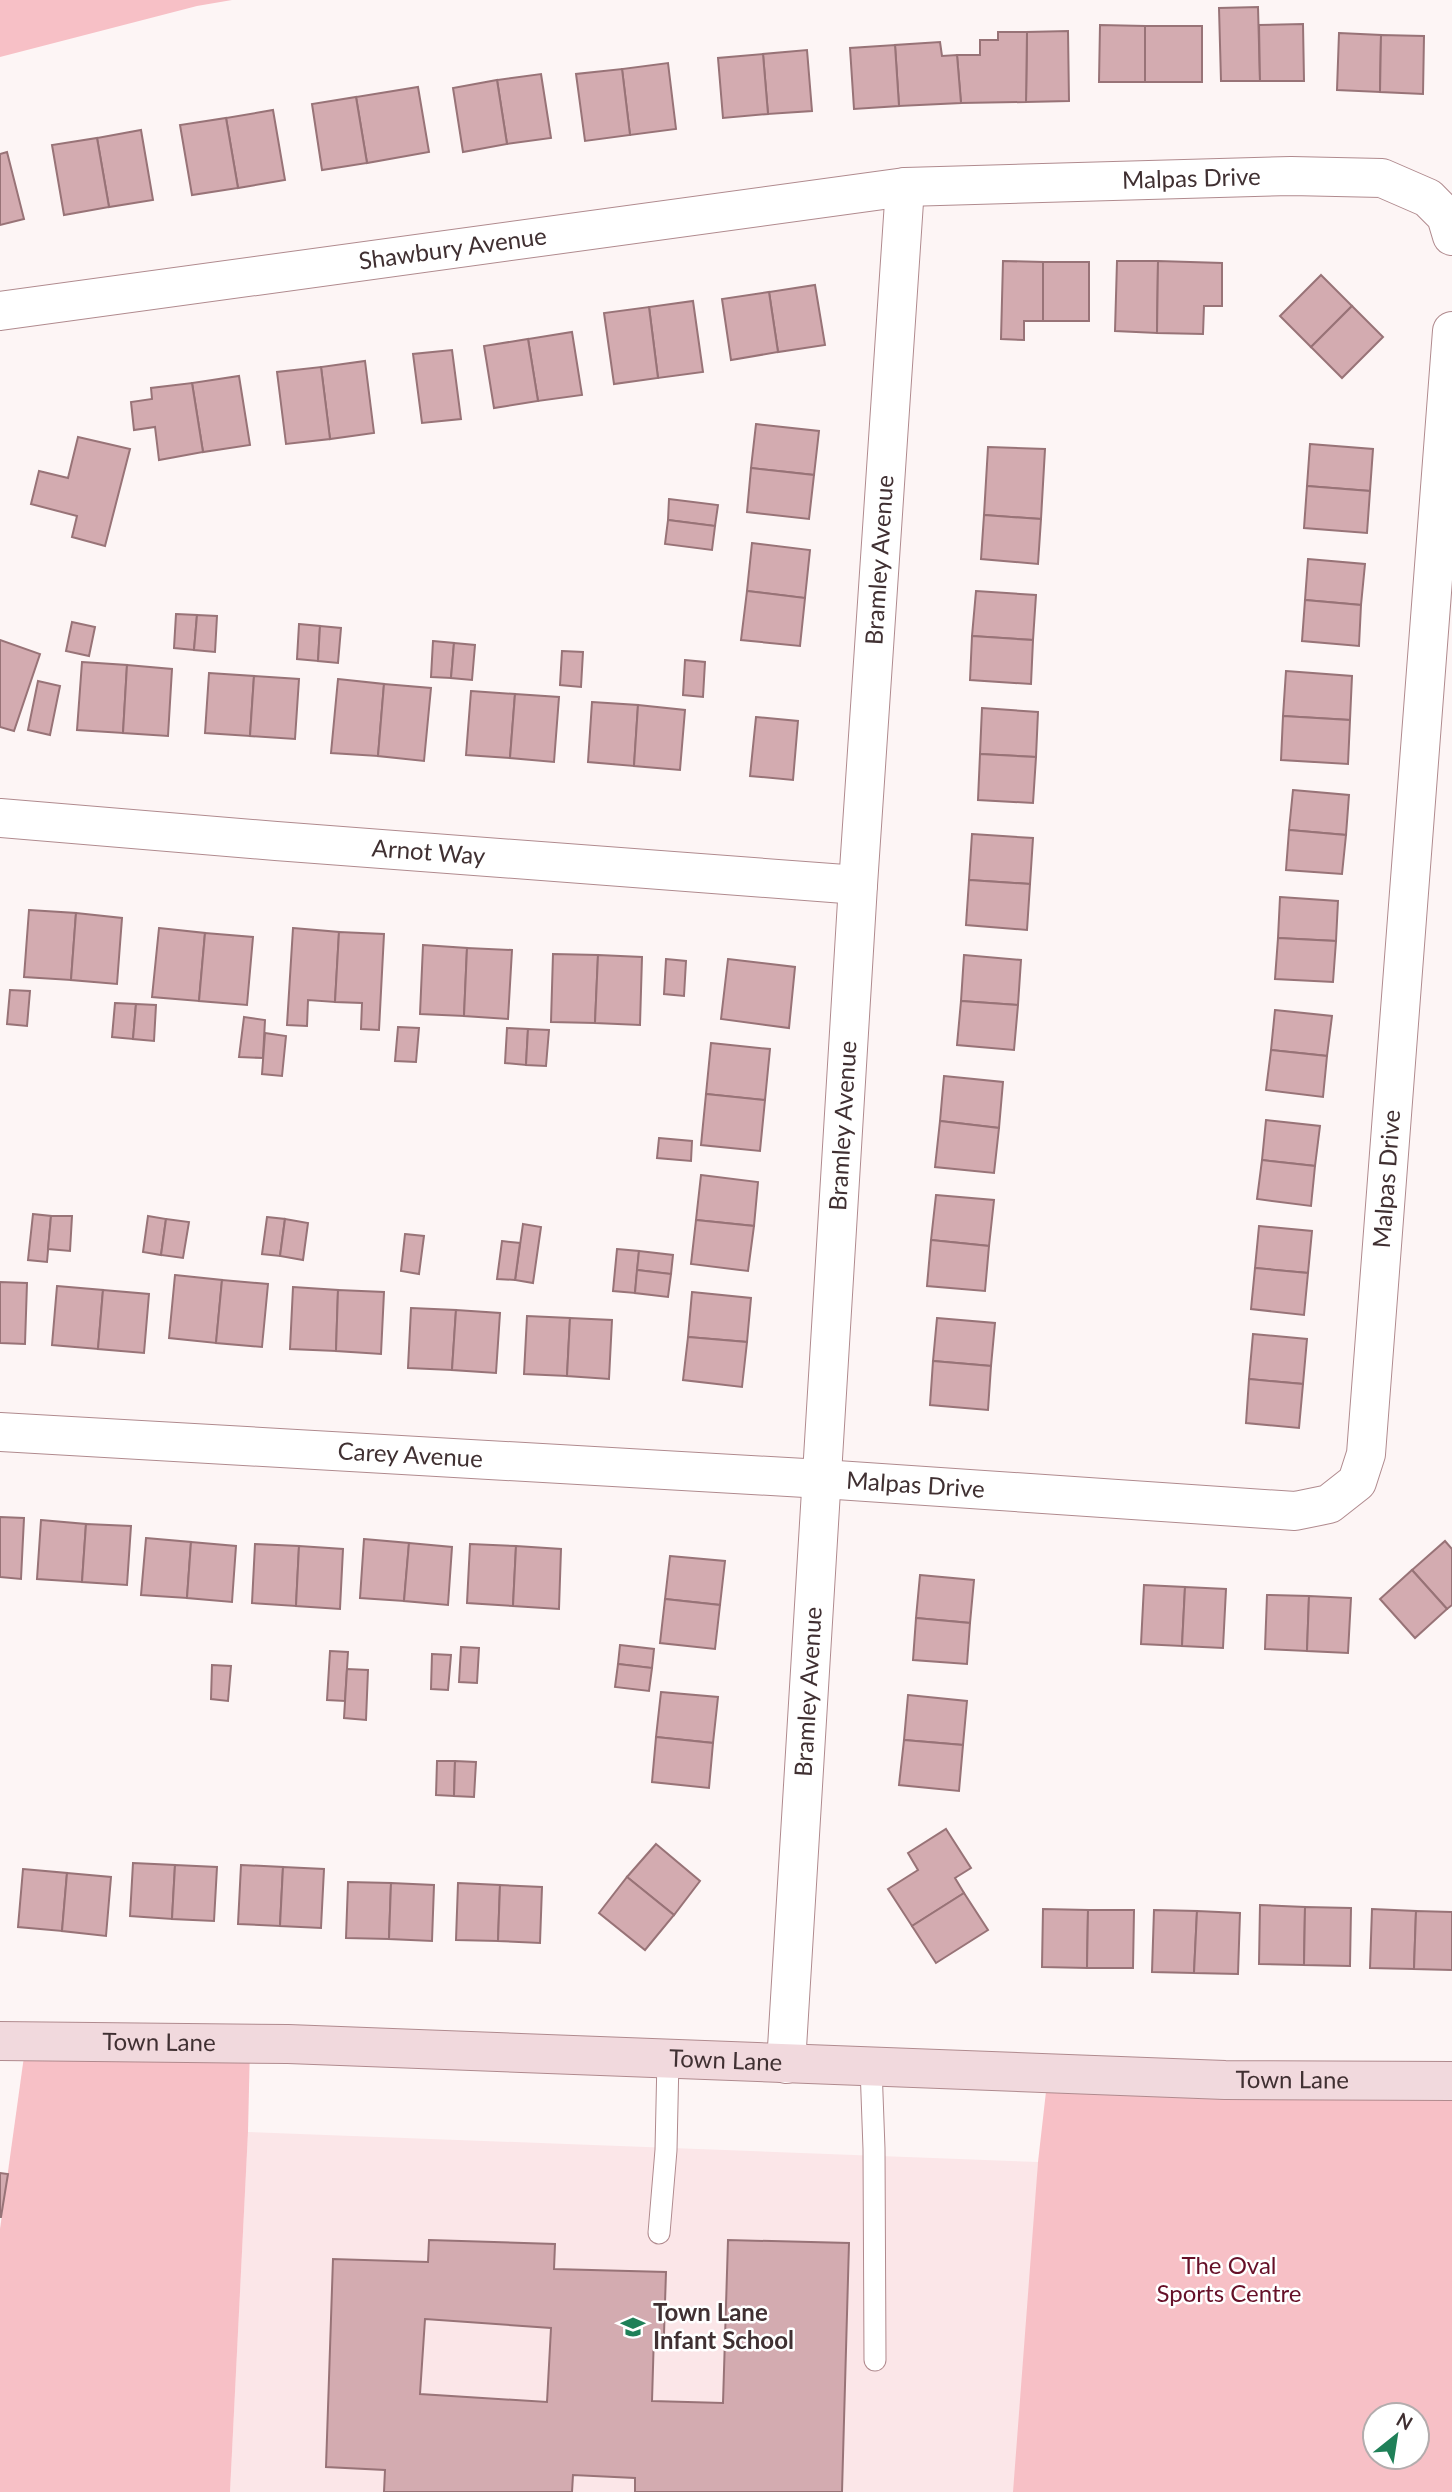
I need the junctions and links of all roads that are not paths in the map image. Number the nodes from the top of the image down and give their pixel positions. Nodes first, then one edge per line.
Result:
1 (905, 187) junction
2 (1452, 236) edge
3 (0, 311) edge
4 (1452, 331) edge
5 (0, 818) edge
6 (858, 885) junction
7 (0, 1432) edge
8 (822, 1479) junction
9 (0, 2042) edge
10 (668, 2059) junction
11 (786, 2064) junction
12 (871, 2067) junction
13 (1452, 2081) edge
14 (659, 2233) dead end
15 (875, 2360) dead end

1 - 2 street, Malpas Drive
1 - 3 street, Shawbury Avenue
1 - 6 street, Bramley Avenue
4 - 8 street, Malpas Drive
5 - 6 street, Arnot Way
6 - 8 street, Bramley Avenue
7 - 8 street, Carey Avenue
8 - 11 street, Bramley Avenue
9 - 10 main road, Town Lane
10 - 11 main road, Town Lane
10 - 14 lane
11 - 12 main road, Town Lane
12 - 13 main road, Town Lane
12 - 15 lane

